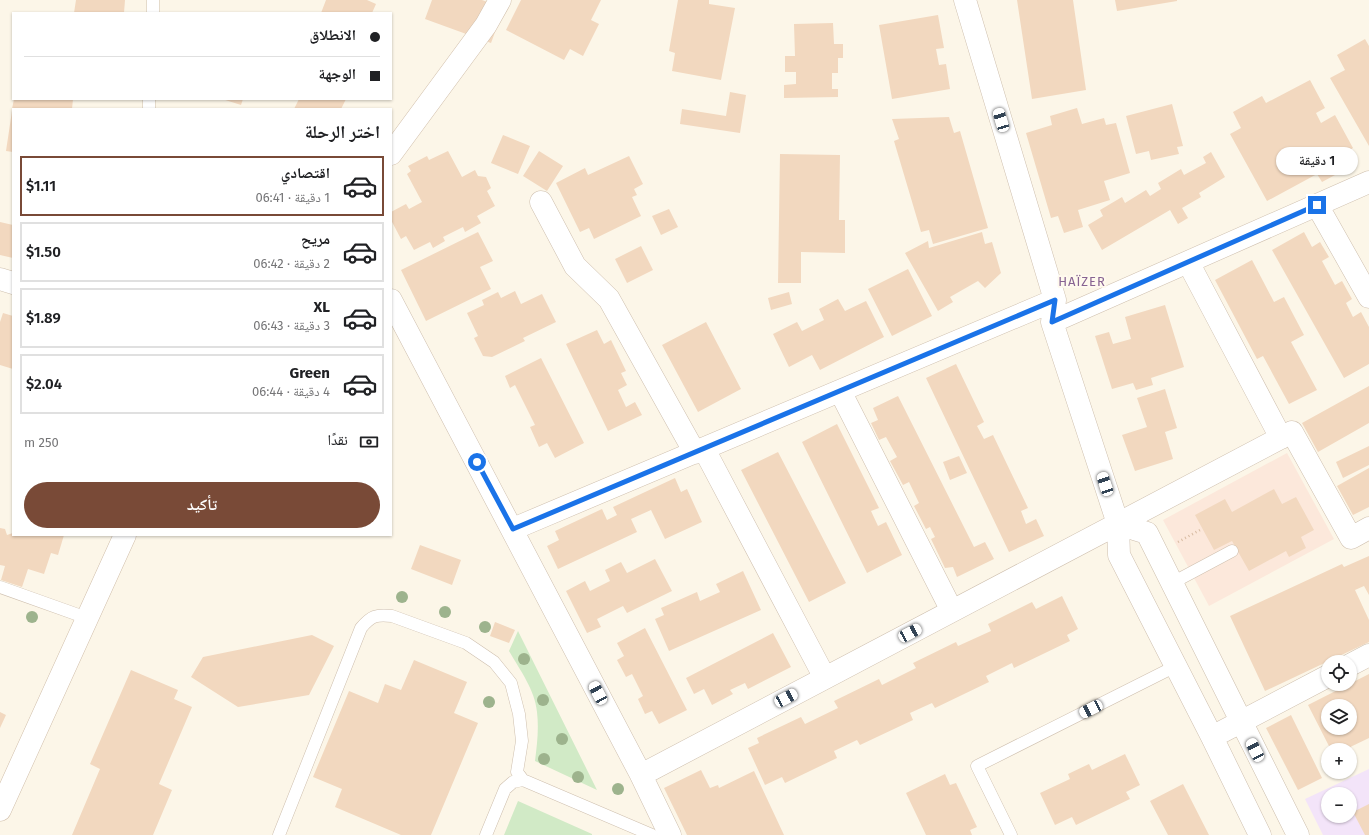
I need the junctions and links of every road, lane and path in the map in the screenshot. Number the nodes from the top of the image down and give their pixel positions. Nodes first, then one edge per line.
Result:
1 (153, 0) edge
2 (500, 0) edge
3 (964, 0) edge
4 (153, 12) edge
5 (392, 153) edge
6 (1369, 182) edge
7 (541, 202) dead end
8 (1317, 205) junction
9 (1188, 262) junction
10 (0, 279) edge
11 (12, 283) edge
12 (1369, 298) edge
13 (392, 302) edge
14 (1054, 311) junction
15 (840, 391) junction
16 (1281, 438) junction
17 (700, 451) junction
18 (1118, 524) junction
19 (1369, 528) edge
20 (513, 529) junction
21 (125, 536) edge
22 (1232, 551) dead end
23 (1172, 583) junction
24 (0, 587) edge
25 (952, 611) junction
26 (87, 618) junction
27 (1369, 655) edge
28 (1357, 661) edge
29 (1176, 666) junction
30 (825, 678) junction
31 (1321, 680) edge
32 (1241, 722) junction
33 (1212, 737) junction
34 (641, 774) junction
35 (523, 780) junction
36 (1, 803) edge
37 (279, 835) edge
38 (486, 835) edge
39 (652, 835) edge
40 (670, 835) edge
41 (1011, 835) edge
42 (1260, 835) edge
43 (1298, 835) edge

1 - 4 lane
2 - 5 street
3 - 14 street
6 - 8 street
7 - 17 street
8 - 9 street
8 - 12 street
9 - 14 street
9 - 16 street
10 - 11 street
13 - 20 street
14 - 15 street
14 - 18 street
15 - 17 street
15 - 25 street
16 - 18 street
16 - 19 street
17 - 20 street
17 - 30 street
18 - 23 street
18 - 25 street
18 - 29 street
20 - 34 street
21 - 26 street
22 - 23 lane
23 - 32 street
24 - 26 lane
25 - 30 street
26 - 36 street
27 - 28 street
29 - 33 street
29 - 41 lane
30 - 34 street
31 - 32 street
32 - 33 street
32 - 43 street
33 - 42 street
34 - 40 street
35 - 37 lane
35 - 38 lane
35 - 39 lane

